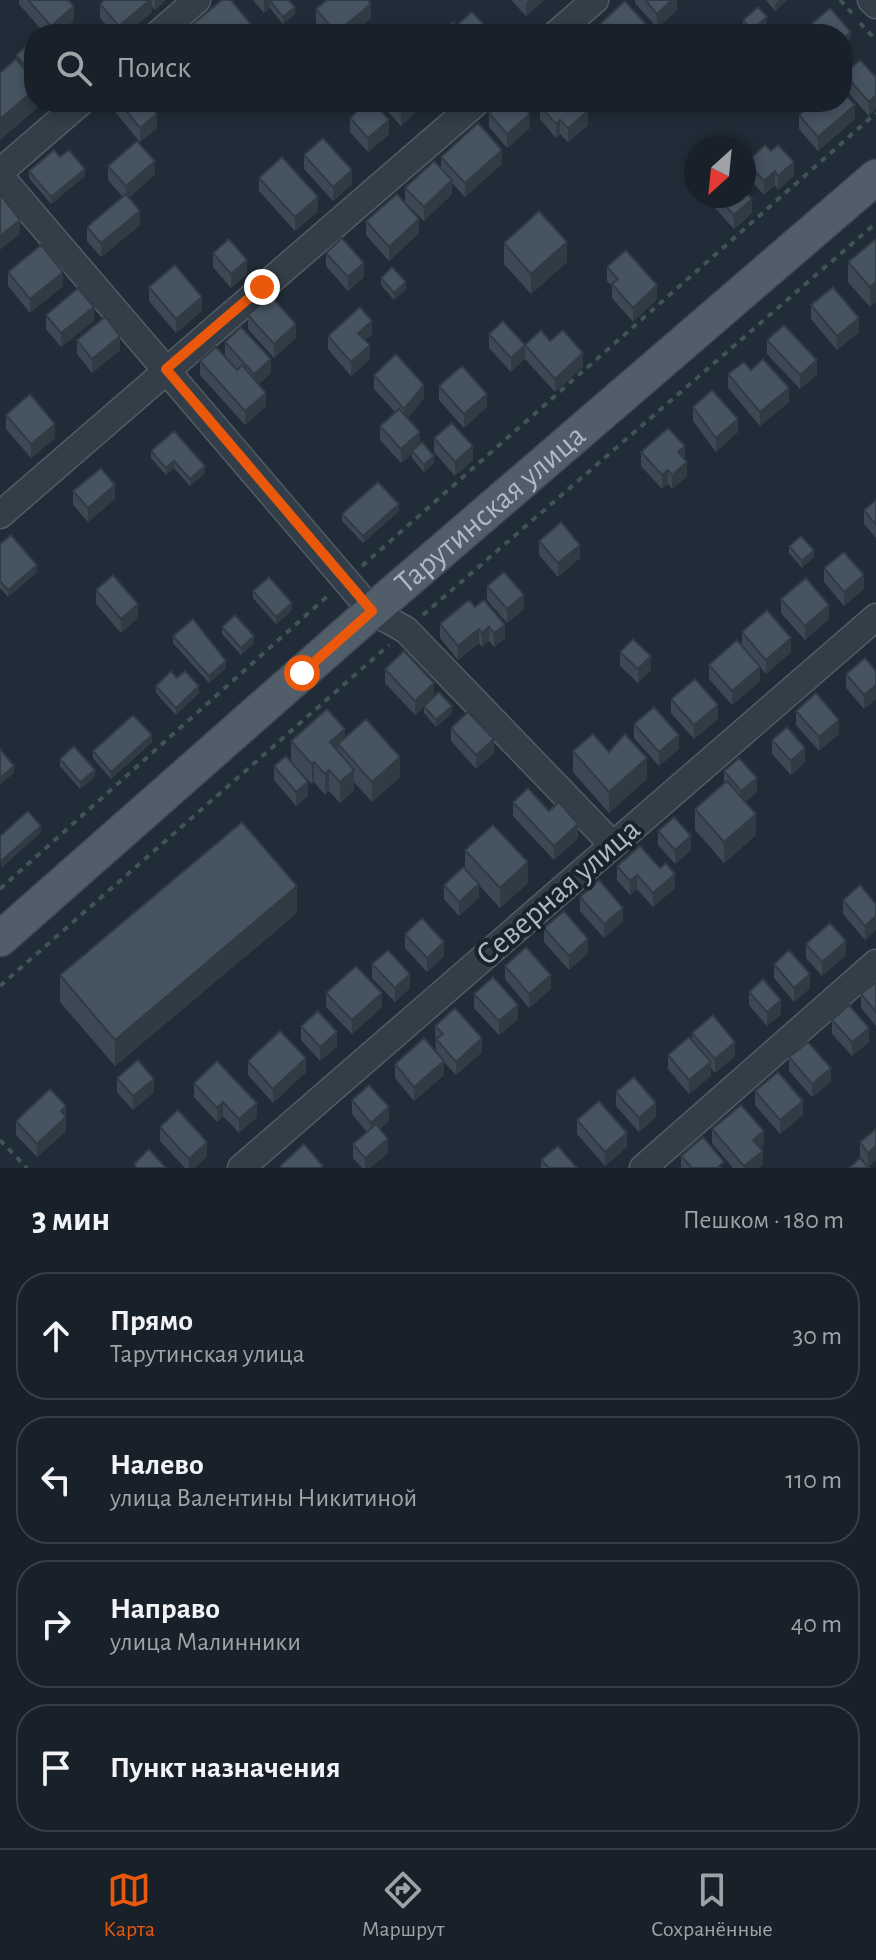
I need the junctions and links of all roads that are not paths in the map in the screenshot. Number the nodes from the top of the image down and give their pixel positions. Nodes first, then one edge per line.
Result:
1 (197, 0) edge
2 (595, 0) edge
3 (871, 0) edge
4 (876, 5) edge
5 (169, 24) edge
6 (567, 24) edge
7 (70, 112) edge
8 (465, 112) edge
9 (0, 174) edge
10 (876, 177) edge
11 (166, 369) junction
12 (0, 515) edge
13 (372, 611) junction
14 (876, 617) edge
15 (613, 845) junction
16 (0, 939) edge
17 (876, 963) edge
18 (241, 1168) edge
19 (643, 1168) edge

1 - 5 street
2 - 6 street
3 - 4 street
7 - 9 street
8 - 11 street
9 - 11 street
10 - 13 main road, Тарутинская улица
11 - 12 street
11 - 13 street
13 - 15 street
13 - 16 main road, Тарутинская улица
14 - 15 street, Северная улица
15 - 18 street, Северная улица
17 - 19 street

